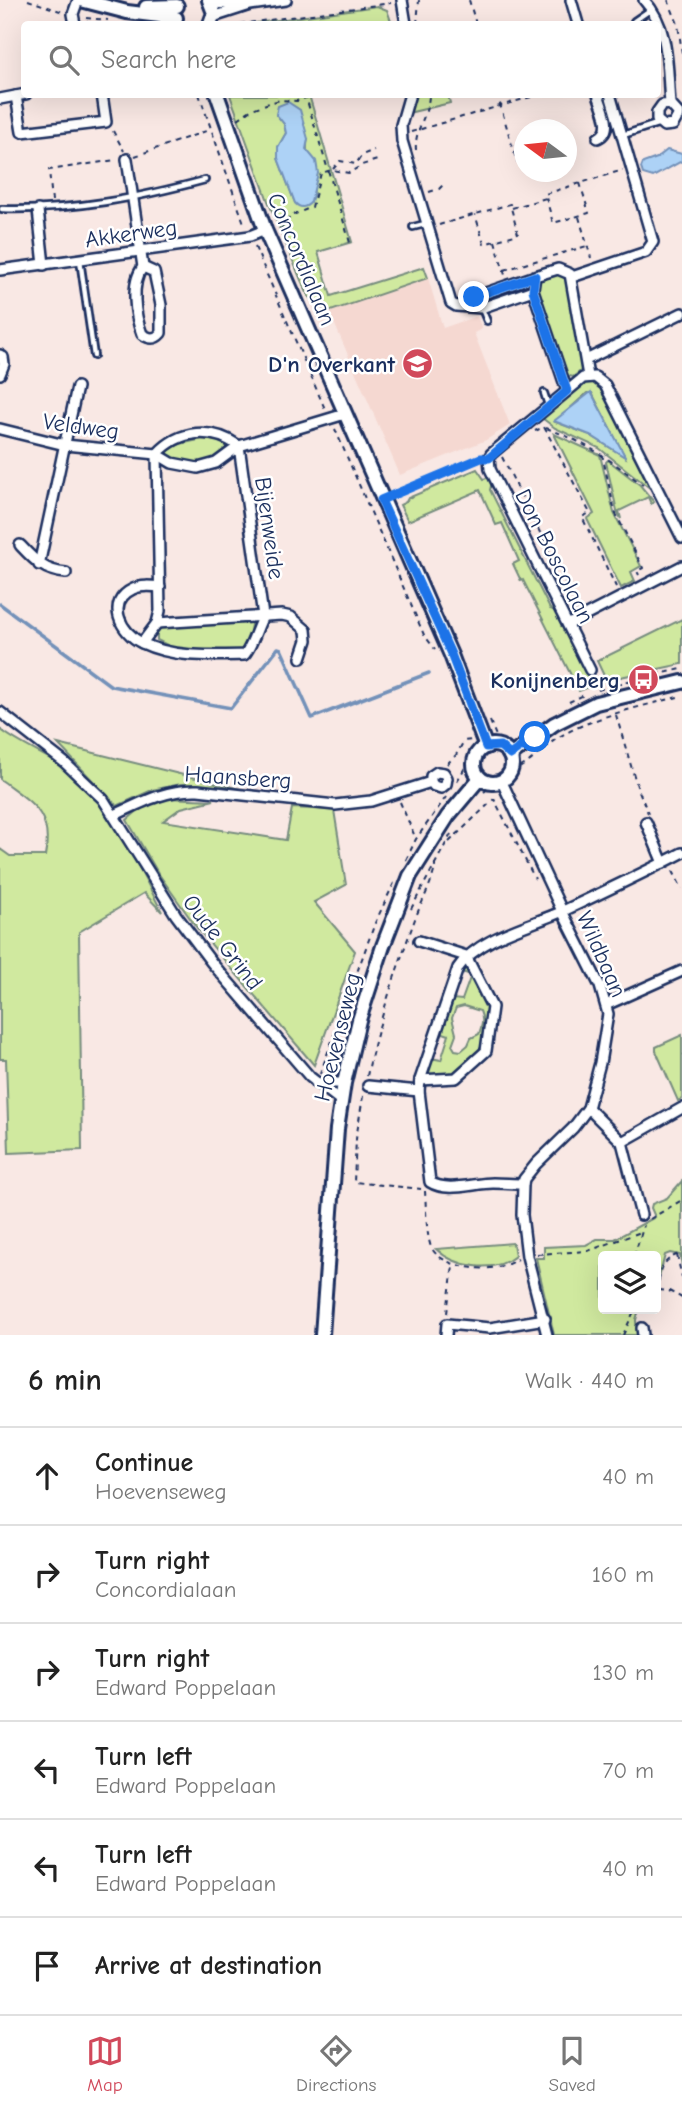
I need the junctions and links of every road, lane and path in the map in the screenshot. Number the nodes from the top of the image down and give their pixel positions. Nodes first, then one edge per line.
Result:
1 (79, 0) edge
2 (286, 0) edge
3 (419, 0) edge
4 (468, 0) edge
5 (571, 0) edge
6 (644, 0) edge
7 (668, 0) edge
8 (399, 1) edge
9 (211, 2) edge
10 (250, 5) junction
11 (652, 8) junction
12 (178, 12) edge
13 (75, 21) edge
14 (212, 21) edge
15 (261, 21) edge
16 (405, 21) edge
17 (417, 21) edge
18 (475, 21) edge
19 (577, 21) edge
20 (635, 21) edge
21 (660, 21) edge
22 (661, 26) edge
23 (682, 53) edge
24 (21, 95) edge
25 (21, 98) edge
26 (103, 98) edge
27 (200, 98) edge
28 (219, 98) edge
29 (295, 98) edge
30 (307, 98) edge
31 (409, 98) edge
32 (428, 98) edge
33 (498, 98) edge
34 (527, 98) edge
35 (599, 98) edge
36 (611, 98) edge
37 (0, 99) edge
38 (670, 104) junction
39 (500, 106) junction
40 (234, 121) dead end
41 (106, 122) junction
42 (639, 123) dead end
43 (660, 123) junction
44 (210, 130) junction
45 (418, 130) junction
46 (641, 130) junction
47 (401, 135) junction
48 (622, 136) junction
49 (598, 138) dead end
50 (374, 150) dead end
51 (416, 150) dead end
52 (514, 152) edge
53 (127, 159) junction
54 (377, 160) dead end
55 (356, 165) junction
56 (632, 168) junction
57 (330, 171) junction
58 (205, 180) dead end
59 (445, 183) dead end
60 (580, 183) junction
61 (428, 192) dead end
62 (546, 198) junction
63 (134, 199) junction
64 (511, 208) junction
65 (2, 209) dead end
66 (52, 210) junction
67 (38, 211) junction
68 (475, 214) junction
69 (579, 216) junction
70 (427, 226) junction
71 (413, 228) dead end
72 (270, 231) junction
73 (250, 236) junction
74 (495, 241) junction
75 (351, 246) dead end
76 (587, 246) junction
77 (141, 251) junction
78 (80, 260) junction
79 (44, 265) junction
80 (143, 267) junction
81 (0, 270) edge
82 (503, 270) junction
83 (594, 270) junction
84 (535, 276) junction
85 (572, 277) junction
86 (508, 286) junction
87 (533, 290) junction
88 (460, 305) junction
89 (481, 308) junction
90 (682, 313) edge
91 (487, 321) dead end
92 (0, 355) edge
93 (93, 356) dead end
94 (586, 360) junction
95 (0, 374) edge
96 (588, 376) junction
97 (77, 387) dead end
98 (567, 391) junction
99 (544, 393) dead end
100 (549, 406) junction
101 (345, 414) junction
102 (330, 421) junction
103 (0, 429) edge
104 (65, 445) junction
105 (239, 446) junction
106 (498, 448) junction
107 (157, 454) junction
108 (602, 454) junction
109 (489, 458) junction
110 (643, 485) dead end
111 (375, 503) junction
112 (682, 538) edge
113 (20, 545) dead end
114 (38, 565) junction
115 (682, 566) edge
116 (66, 573) dead end
117 (645, 585) junction
118 (160, 587) junction
119 (621, 597) junction
120 (263, 615) junction
121 (583, 617) junction
122 (157, 623) junction
123 (569, 624) junction
124 (142, 643) junction
125 (440, 655) dead end
126 (301, 658) dead end
127 (590, 670) dead end
128 (682, 682) edge
129 (682, 696) edge
130 (0, 712) edge
131 (615, 713) junction
132 (473, 739) dead end
133 (486, 747) junction
134 (510, 755) junction
135 (511, 771) junction
136 (439, 772) junction
137 (480, 778) junction
138 (431, 782) junction
139 (502, 782) junction
140 (396, 793) junction
141 (115, 815) junction
142 (646, 822) joint
143 (416, 839) dead end
144 (448, 843) dead end
145 (441, 853) dead end
146 (682, 853) edge
147 (666, 861) junction
148 (435, 863) junction
149 (395, 880) dead end
150 (537, 882) dead end
151 (682, 889) edge
152 (410, 911) dead end
153 (562, 911) junction
154 (419, 942) dead end
155 (466, 956) junction
156 (682, 971) edge
157 (606, 1005) junction
158 (420, 1080) junction
159 (316, 1083) junction
160 (344, 1083) junction
161 (366, 1084) junction
162 (419, 1091) junction
163 (341, 1101) junction
164 (588, 1108) junction
165 (682, 1108) edge
166 (622, 1142) junction
167 (523, 1184) junction
168 (682, 1200) edge
169 (641, 1215) dead end
170 (641, 1232) junction
171 (635, 1251) edge
172 (682, 1253) edge
173 (677, 1254) junction
174 (527, 1256) junction
175 (453, 1264) junction
176 (661, 1267) edge
177 (682, 1278) edge
178 (661, 1291) edge
179 (682, 1298) edge
180 (633, 1314) edge
181 (545, 1319) junction
182 (447, 1324) junction
183 (321, 1335) edge
184 (446, 1335) edge
185 (547, 1335) edge
186 (623, 1335) edge

1 - 12 main road
1 - 13 street
2 - 10 street
3 - 17 path
4 - 18 path
5 - 19 street
6 - 11 street
7 - 23 path
8 - 15 path
8 - 16 street
9 - 10 street
9 - 14 main road
10 - 14 street
11 - 20 lane
11 - 21 street
22 - 38 street
24 - 37 street
25 - 41 street
26 - 41 street
27 - 44 path, Concordialaan
28 - 72 main road, Concordialaan
29 - 40 path
30 - 57 path
31 - 47 street
32 - 45 path
33 - 39 path
34 - 39 path
35 - 49 street
36 - 48 street
38 - 43 street
38 - 43 street
39 - 45 path
39 - 52 path
41 - 53 path
42 - 46 lane
43 - 46 lane
44 - 53 path
44 - 73 path, Concordialaan
45 - 47 path
45 - 51 path
46 - 48 lane
47 - 70 street
48 - 56 street
50 - 55 path
53 - 63 street
53 - 66 path
54 - 55 path
55 - 57 path
55 - 57 path
56 - 60 path
56 - 83 street
57 - 72 path
57 - 75 path
58 - 63 lane
59 - 61 path
60 - 62 path
60 - 69 path
62 - 64 path
62 - 69 path
63 - 66 lane
63 - 77 street
64 - 68 path
64 - 74 path
65 - 67 lane
66 - 67 lane
67 - 79 street
68 - 70 path
68 - 74 path
69 - 76 path
70 - 71 lane
70 - 88 street
72 - 73 street, Akkerweg
72 - 101 main road, Concordialaan
73 - 77 street, Akkerweg
73 - 102 path, Concordialaan
74 - 82 path
76 - 82 path
76 - 83 path
77 - 78 street, Akkerweg
77 - 80 street
78 - 79 street, Akkerweg
78 - 93 lane
79 - 81 street, Akkerweg
80 - 80 street
82 - 86 path
83 - 85 street
84 - 85 street
84 - 86 street
84 - 87 street
85 - 94 street
86 - 88 street
87 - 89 street
87 - 98 street
88 - 89 street
89 - 91 lane
90 - 94 street
92 - 95 street
94 - 96 street
96 - 98 street
96 - 112 street
97 - 104 street
98 - 100 street
99 - 100 lane
100 - 106 street
101 - 102 street, Veldweg
101 - 111 main road, Concordialaan
102 - 105 street, Veldweg
102 - 111 path, Concordialaan
103 - 104 street, Veldweg
104 - 107 street, Veldweg
104 - 114 street
105 - 107 street
105 - 107 street, Veldweg
105 - 120 street, Bijenweide
106 - 109 street
106 - 121 path, Don Boscolaan
107 - 118 street
108 - 110 path
108 - 117 path
108 - 119 path
109 - 111 path
109 - 123 street, Don Boscolaan
111 - 125 path, Concordialaan
111 - 133 main road, Concordialaan
113 - 114 street
114 - 116 street
115 - 117 street
117 - 119 street
118 - 122 street
118 - 124 street, Bijenweide
119 - 121 street
120 - 122 street
120 - 124 street, Bijenweide
120 - 126 street
121 - 123 street
122 - 124 street
123 - 127 street, Don Boscolaan
128 - 134 main road
129 - 131 path
130 - 141 street
131 - 135 path
131 - 142 path
132 - 136 path
133 - 134 main road
133 - 137 main road
134 - 135 main road
135 - 139 main road
136 - 138 street
136 - 138 street
137 - 139 main road
137 - 160 main road, Hoevenseweg
138 - 140 street, Haansberg
139 - 153 street, Wildbaan
140 - 141 street, Haansberg
140 - 143 path
141 - 159 street, Oude Grind
142 - 147 street
144 - 150 path
145 - 148 path
146 - 147 street
147 - 151 path
147 - 153 street
148 - 152 path
148 - 161 path
149 - 159 path, Hoevenseweg
153 - 155 street
153 - 157 street, Wildbaan
154 - 155 street
155 - 158 street
155 - 158 street
156 - 157 street
157 - 164 street, Wildbaan
158 - 162 street
159 - 160 street
159 - 163 street, Oude Grind
160 - 163 main road, Hoevenseweg
161 - 162 street
161 - 175 path
162 - 167 street
163 - 183 main road, Hoevenseweg
164 - 166 street
164 - 167 street, Wildbaan
165 - 166 street
166 - 169 street
167 - 174 street
168 - 170 path
170 - 171 path
170 - 174 path
172 - 173 path
173 - 176 path
173 - 177 path
174 - 175 path
174 - 181 street
175 - 182 path
178 - 179 path
180 - 186 path
181 - 182 street
181 - 185 street
182 - 184 street

